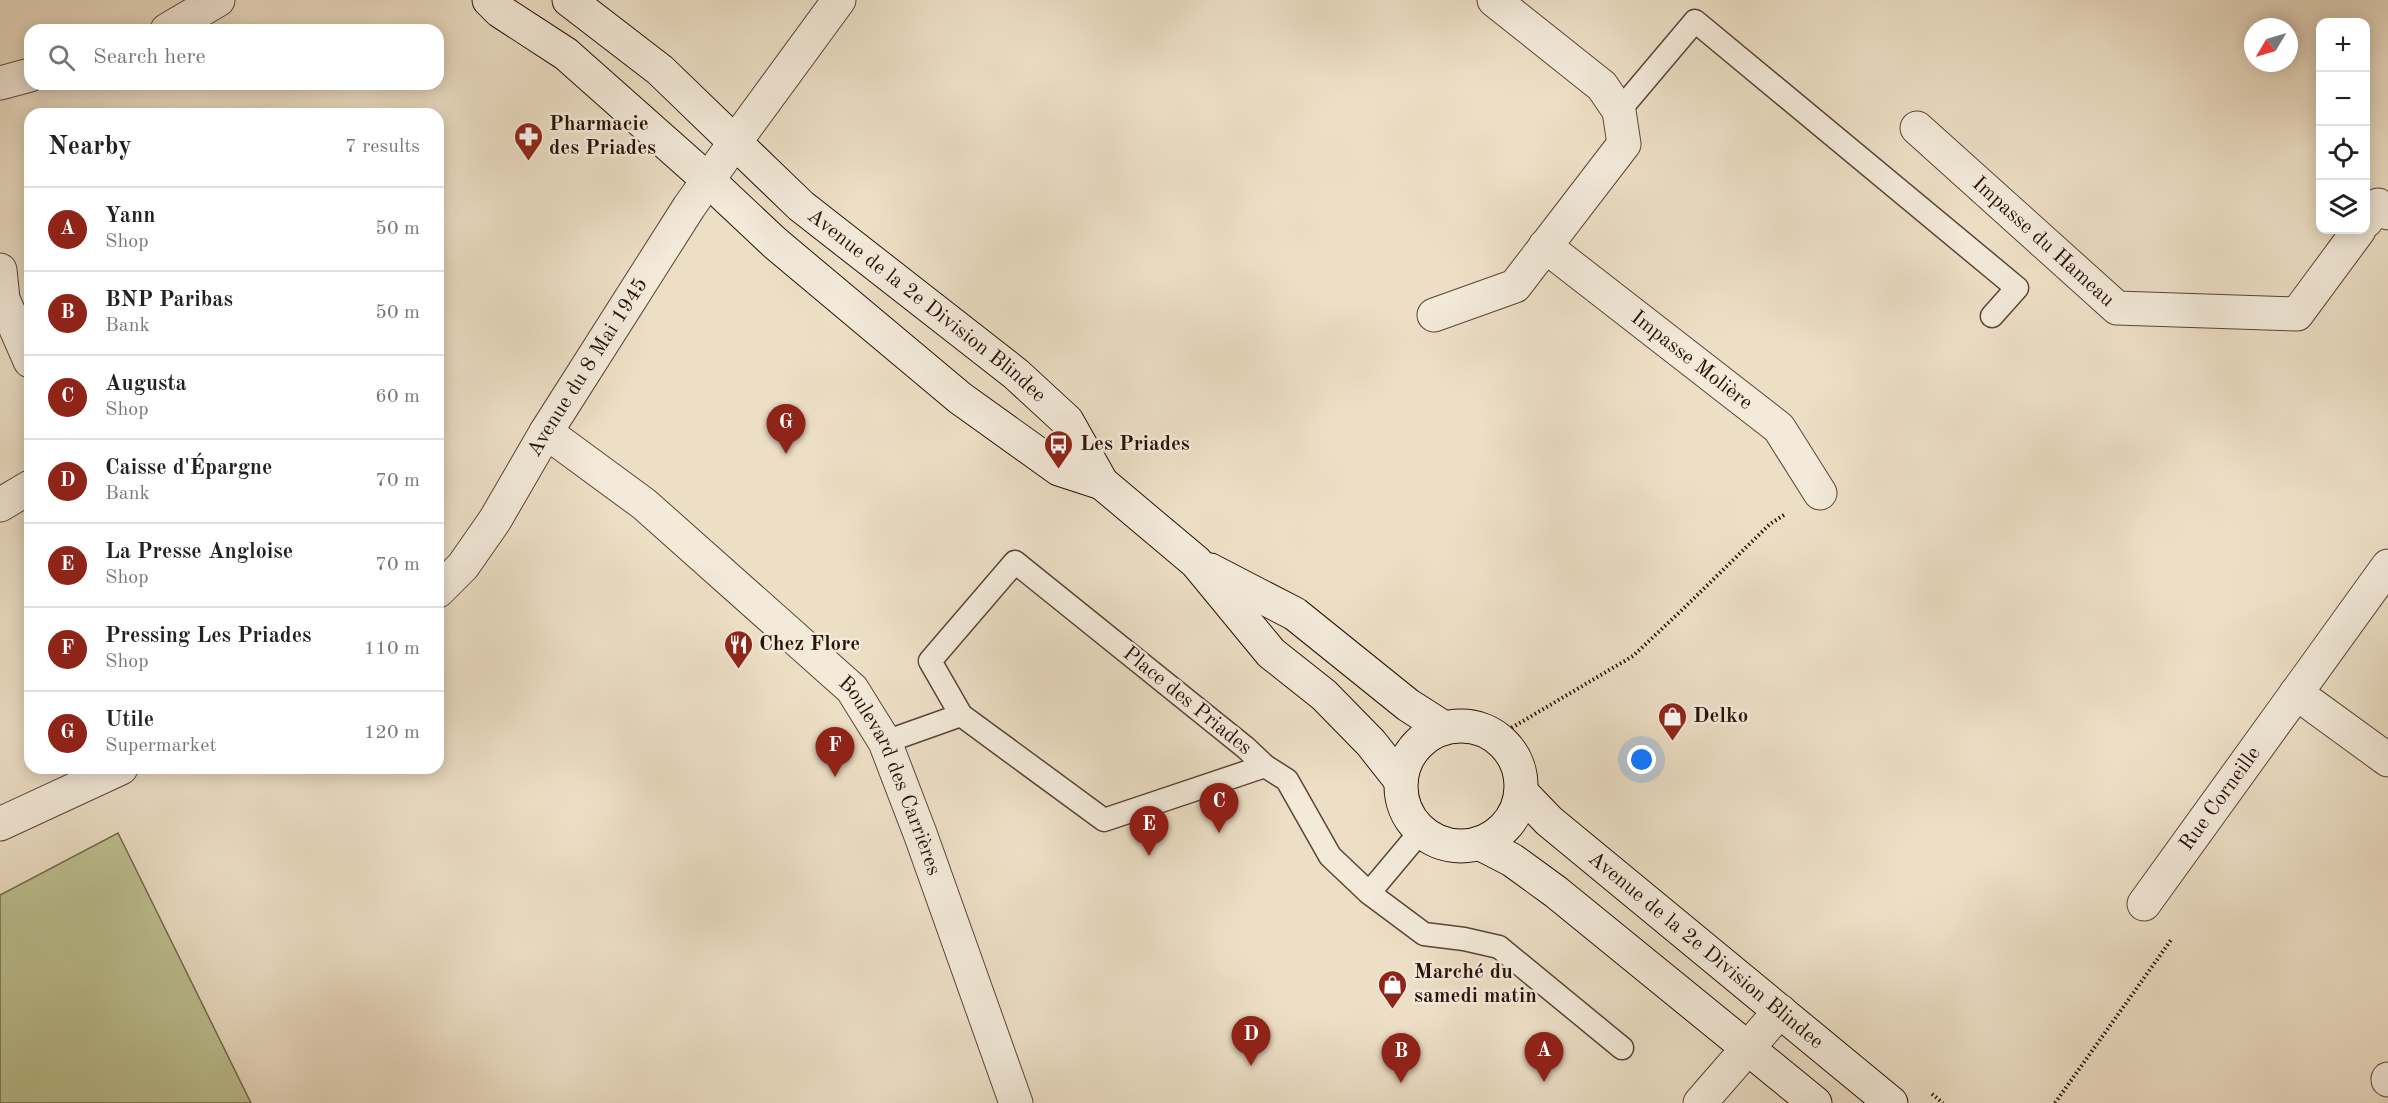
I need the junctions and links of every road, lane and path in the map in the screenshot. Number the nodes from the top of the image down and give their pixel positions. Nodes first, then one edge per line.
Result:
1 (218, 0) edge
2 (489, 0) edge
3 (569, 0) edge
4 (839, 0) edge
5 (1494, 0) edge
6 (177, 24) edge
7 (1619, 111) junction
8 (1917, 128) dead end
9 (735, 142) junction
10 (708, 180) junction
11 (2388, 213) edge
12 (2370, 216) edge
13 (2356, 234) edge
14 (1545, 246) junction
15 (0, 270) edge
16 (1434, 315) dead end
17 (1992, 316) dead end
18 (24, 347) edge
19 (546, 432) junction
20 (1102, 483) junction
21 (24, 491) edge
22 (1820, 493) joint
23 (0, 505) edge
24 (1196, 562) junction
25 (2388, 566) edge
26 (444, 585) edge
27 (2296, 693) junction
28 (961, 715) junction
29 (1443, 728) junction
30 (1496, 736) junction
31 (885, 742) junction
32 (2388, 760) edge
33 (1265, 766) junction
34 (108, 774) edge
35 (1401, 781) junction
36 (1522, 794) junction
37 (0, 824) edge
38 (1421, 831) junction
39 (1481, 844) junction
40 (1369, 893) junction
41 (2144, 904) dead end
42 (2172, 939) dead end
43 (1780, 1011) junction
44 (1622, 1048) dead end
45 (1747, 1049) junction
46 (1016, 1103) edge
47 (1700, 1103) edge
48 (1815, 1103) edge
49 (1891, 1103) edge
50 (2055, 1103) edge

1 - 6 street
2 - 10 street, Avenue de la 2e Division Blindee
3 - 9 street, Avenue de la 2e Division Blindee
4 - 9 street, Avenue du 8 Mai 1945
5 - 7 street
7 - 14 street
7 - 17 lane
8 - 13 street, Impasse du Hameau
9 - 10 street, Avenue du 8 Mai 1945
9 - 20 street, Avenue de la 2e Division Blindee
10 - 19 street, Avenue du 8 Mai 1945
10 - 20 street, Avenue de la 2e Division Blindee
11 - 12 street
14 - 16 street
14 - 22 street, Impasse Molière
15 - 18 street
19 - 26 street, Avenue du 8 Mai 1945
19 - 31 street, Boulevard des Carrières
20 - 24 street, Avenue de la 2e Division Blindee
21 - 23 street
22 - 30 path
24 - 29 street, Avenue de la 2e Division Blindee
24 - 35 street, Avenue de la 2e Division Blindee
25 - 27 street, Rue Corneille
27 - 32 street
27 - 41 street, Rue Corneille
28 - 31 lane
28 - 33 lane, Place des Priades
28 - 33 lane, Place des Priades
29 - 30 street
29 - 35 street
30 - 36 street
31 - 46 street, Boulevard des Carrières
33 - 40 lane
34 - 37 street
35 - 38 street
36 - 39 street
36 - 43 street, Avenue de la 2e Division Blindee
38 - 39 street
38 - 40 lane
39 - 45 street
40 - 44 lane
42 - 50 path
43 - 45 street
43 - 49 street, Avenue de la 2e Division Blindee
45 - 47 street
45 - 48 street

